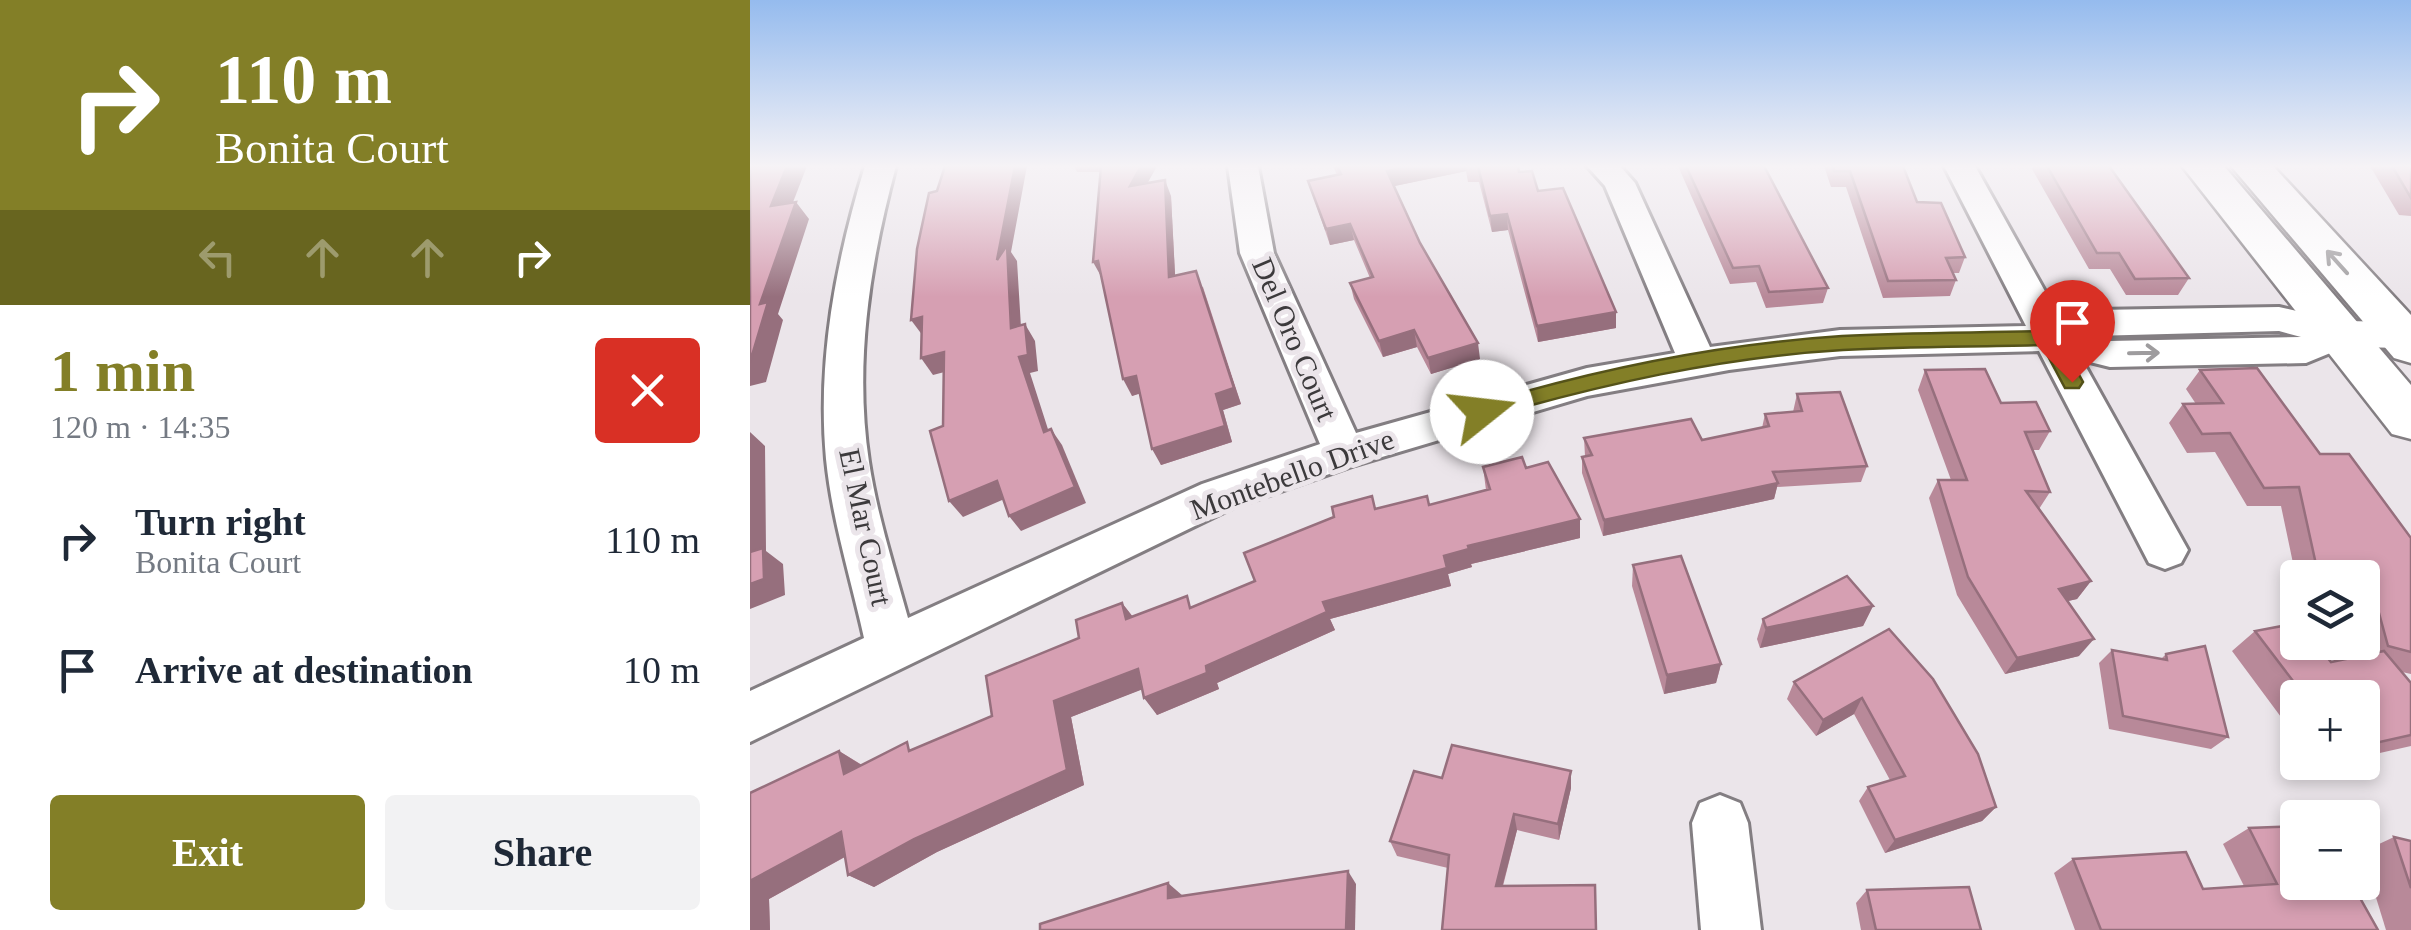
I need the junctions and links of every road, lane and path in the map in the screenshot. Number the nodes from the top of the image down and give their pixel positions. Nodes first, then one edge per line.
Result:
1 (869, 209) edge
2 (1249, 209) edge
3 (1631, 209) edge
4 (1982, 209) edge
5 (2238, 209) edge
6 (2291, 209) edge
7 (2340, 334) junction
8 (2048, 338) junction
9 (2408, 338) edge
10 (1698, 362) junction
11 (2411, 420) edge
12 (1344, 452) junction
13 (2165, 550) dead end
14 (892, 650) junction
15 (750, 717) edge
16 (1720, 823) dead end
17 (1731, 930) edge

1 - 14 street, El Mar Court
2 - 12 street, Del Oro Court
3 - 10 street
4 - 8 street
5 - 7 main road
9 -> 6 main road
7 - 8 street, Montebello Drive
7 - 9 street
7 - 11 main road
8 - 10 street, Montebello Drive
8 - 13 street
10 - 12 street, Montebello Drive
12 - 14 street, Montebello Drive
14 - 15 street, Montebello Drive
16 - 17 street

